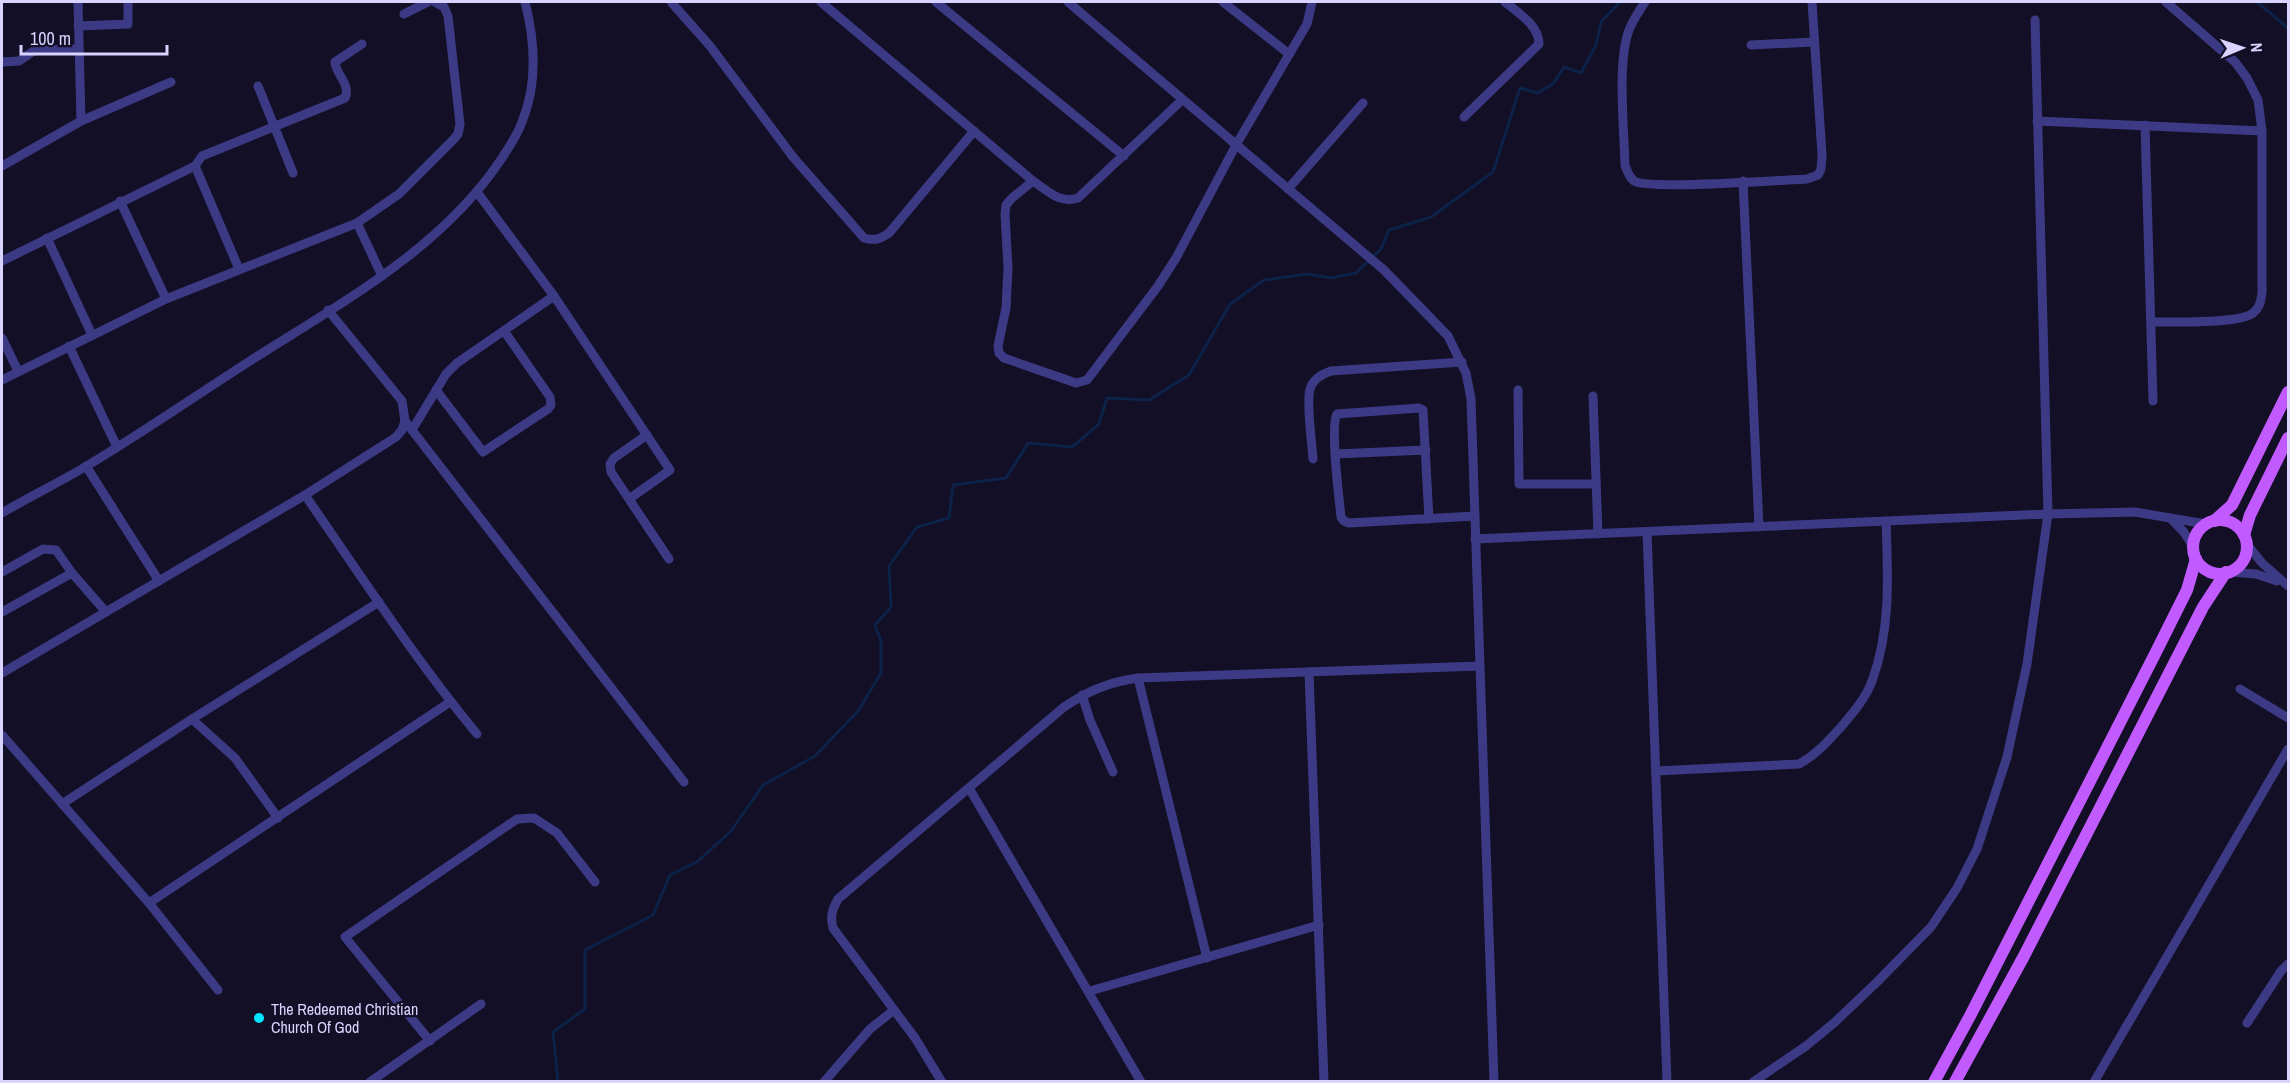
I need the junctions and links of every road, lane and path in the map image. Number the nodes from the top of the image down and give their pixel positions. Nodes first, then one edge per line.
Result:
1 (78, 2) edge
2 (128, 2) edge
3 (428, 2) edge
4 (435, 2) edge
5 (525, 2) edge
6 (670, 2) edge
7 (821, 2) edge
8 (936, 2) edge
9 (1068, 2) edge
10 (1223, 2) edge
11 (1312, 2) edge
12 (1505, 2) edge
13 (1645, 2) edge
14 (1812, 2) edge
15 (2166, 2) edge
16 (404, 14) dead end
17 (2035, 20) dead end
18 (78, 26) junction
19 (1814, 42) junction
20 (362, 44) dead end
21 (1751, 45) dead end
22 (79, 49) junction
23 (1289, 54) junction
24 (2, 62) edge
25 (171, 82) dead end
26 (258, 86) dead end
27 (1182, 100) junction
28 (1363, 103) dead end
29 (1464, 117) dead end
30 (81, 121) junction
31 (2037, 121) junction
32 (2145, 126) junction
33 (273, 127) junction
34 (974, 131) junction
35 (2262, 131) junction
36 (1236, 145) junction
37 (1124, 156) junction
38 (2, 166) edge
39 (195, 166) junction
40 (293, 173) dead end
41 (1033, 181) junction
42 (1743, 182) junction
43 (1288, 189) junction
44 (477, 192) junction
45 (120, 201) junction
46 (357, 223) junction
47 (47, 238) junction
48 (2, 261) edge
49 (239, 269) junction
50 (382, 276) junction
51 (555, 296) junction
52 (166, 299) junction
53 (328, 310) junction
54 (2151, 322) junction
55 (504, 331) junction
56 (92, 335) junction
57 (2, 338) edge
58 (69, 346) junction
59 (1462, 362) junction
60 (18, 371) junction
61 (2, 380) edge
62 (436, 390) junction
63 (1518, 390) dead end
64 (2289, 392) edge
65 (1593, 396) dead end
66 (2153, 401) dead end
67 (405, 420) junction
68 (412, 430) junction
69 (647, 435) junction
70 (2289, 438) edge
71 (117, 447) junction
72 (1426, 450) junction
73 (1336, 454) junction
74 (1313, 459) dead end
75 (86, 466) junction
76 (1596, 484) junction
77 (305, 495) junction
78 (629, 499) junction
79 (2, 511) edge
80 (2048, 514) junction
81 (1475, 516) junction
82 (1429, 519) junction
83 (2171, 519) junction
84 (1886, 521) junction
85 (2210, 522) junction
86 (1759, 527) junction
87 (1647, 532) junction
88 (1598, 534) junction
89 (1475, 539) junction
90 (2245, 539) junction
91 (2193, 546) junction
92 (669, 559) dead end
93 (2196, 559) junction
94 (2, 572) edge
95 (2228, 572) junction
96 (72, 573) junction
97 (159, 581) junction
98 (2287, 585) edge
99 (379, 602) junction
100 (2, 612) edge
101 (106, 612) junction
102 (1480, 666) junction
103 (1310, 672) junction
104 (2, 673) edge
105 (1138, 678) junction
106 (2240, 689) dead end
107 (1082, 695) junction
108 (450, 702) junction
109 (2289, 718) edge
110 (192, 719) junction
111 (477, 734) dead end
112 (2, 735) edge
113 (2289, 749) edge
114 (1656, 771) junction
115 (1113, 772) dead end
116 (684, 782) dead end
117 (969, 789) junction
118 (62, 804) junction
119 (278, 818) junction
120 (594, 882) dead end
121 (150, 903) junction
122 (1319, 925) junction
123 (1207, 958) junction
124 (2289, 964) edge
125 (218, 990) dead end
126 (1090, 992) junction
127 (481, 1004) dead end
128 (894, 1010) junction
129 (2247, 1023) dead end
130 (430, 1041) junction
131 (370, 1082) edge
132 (824, 1082) edge
133 (942, 1082) edge
134 (1141, 1082) edge
135 (1324, 1082) edge
136 (1494, 1082) edge
137 (1667, 1082) edge
138 (1753, 1082) edge
139 (1934, 1082) edge
140 (1955, 1082) edge
141 (2094, 1082) edge

1 - 18 street
2 - 18 street
3 - 16 street
4 - 46 street
5 - 44 street
6 - 34 street
7 - 34 street
8 - 37 street
9 - 27 street
10 - 23 street
11 - 23 street
12 - 29 street
13 - 42 street
14 - 19 street
15 - 35 street
17 - 31 street
18 - 22 street
19 - 21 street
19 - 42 street
20 - 33 street
22 - 24 street
22 - 30 street
23 - 36 street
25 - 30 street
26 - 33 street
27 - 36 street
27 - 37 street
28 - 43 street
30 - 38 street
31 - 32 street
31 - 80 street
32 - 35 street
32 - 54 street
33 - 39 street
33 - 40 street
34 - 41 street
35 - 54 street
36 - 41 street
36 - 43 street
37 - 41 street
39 - 45 street
39 - 49 street
42 - 86 street
43 - 59 street
44 - 50 street
44 - 51 street
45 - 47 street
45 - 52 street
46 - 49 street
46 - 50 street
47 - 48 street
47 - 56 street
49 - 52 street
50 - 53 street
51 - 55 street
51 - 69 street
52 - 56 street
53 - 67 street
53 - 71 street
54 - 66 street
55 - 62 street
55 - 62 street
56 - 58 street
57 - 60 street
58 - 60 street
58 - 71 street
59 - 74 street
59 - 81 street
60 - 61 street
62 - 68 street
63 - 76 street
64 - 85 main road
65 - 76 street
67 - 68 street
67 - 77 street
68 - 116 street
69 - 78 street
69 - 78 street
70 - 90 main road
71 - 75 street
72 - 73 street
72 - 73 street
72 - 82 street
73 - 82 street
75 - 79 street
75 - 97 street
76 - 88 street
77 - 97 street
77 - 99 street
78 - 92 street
80 - 83 street
80 - 84 street
80 - 138 street
81 - 82 street
81 - 89 street
83 - 85 street
83 - 91 street
84 - 86 street
84 - 114 street
85 - 90 main road
85 - 91 main road
86 - 87 street
87 - 88 street
87 - 114 street
88 - 89 street
89 - 102 street
90 - 95 main road
90 - 98 street
91 - 93 main road
93 - 95 main road
93 - 139 main road
94 - 96 street
95 - 98 street
95 - 140 main road
96 - 100 street
96 - 101 street
97 - 101 street
99 - 108 street
99 - 110 street
101 - 104 street
102 - 103 street
102 - 136 street
103 - 105 street
103 - 122 street
105 - 107 street
105 - 123 street
106 - 109 street
107 - 115 street
107 - 117 street
108 - 111 street
108 - 119 street
110 - 118 street
110 - 119 street
112 - 118 street
113 - 141 street
114 - 137 street
117 - 126 street
117 - 128 street
118 - 121 street
119 - 121 street
120 - 130 street
121 - 125 street
122 - 123 street
122 - 135 street
123 - 126 street
124 - 129 street
126 - 134 street
127 - 130 street
128 - 132 street
128 - 133 street
130 - 131 street

